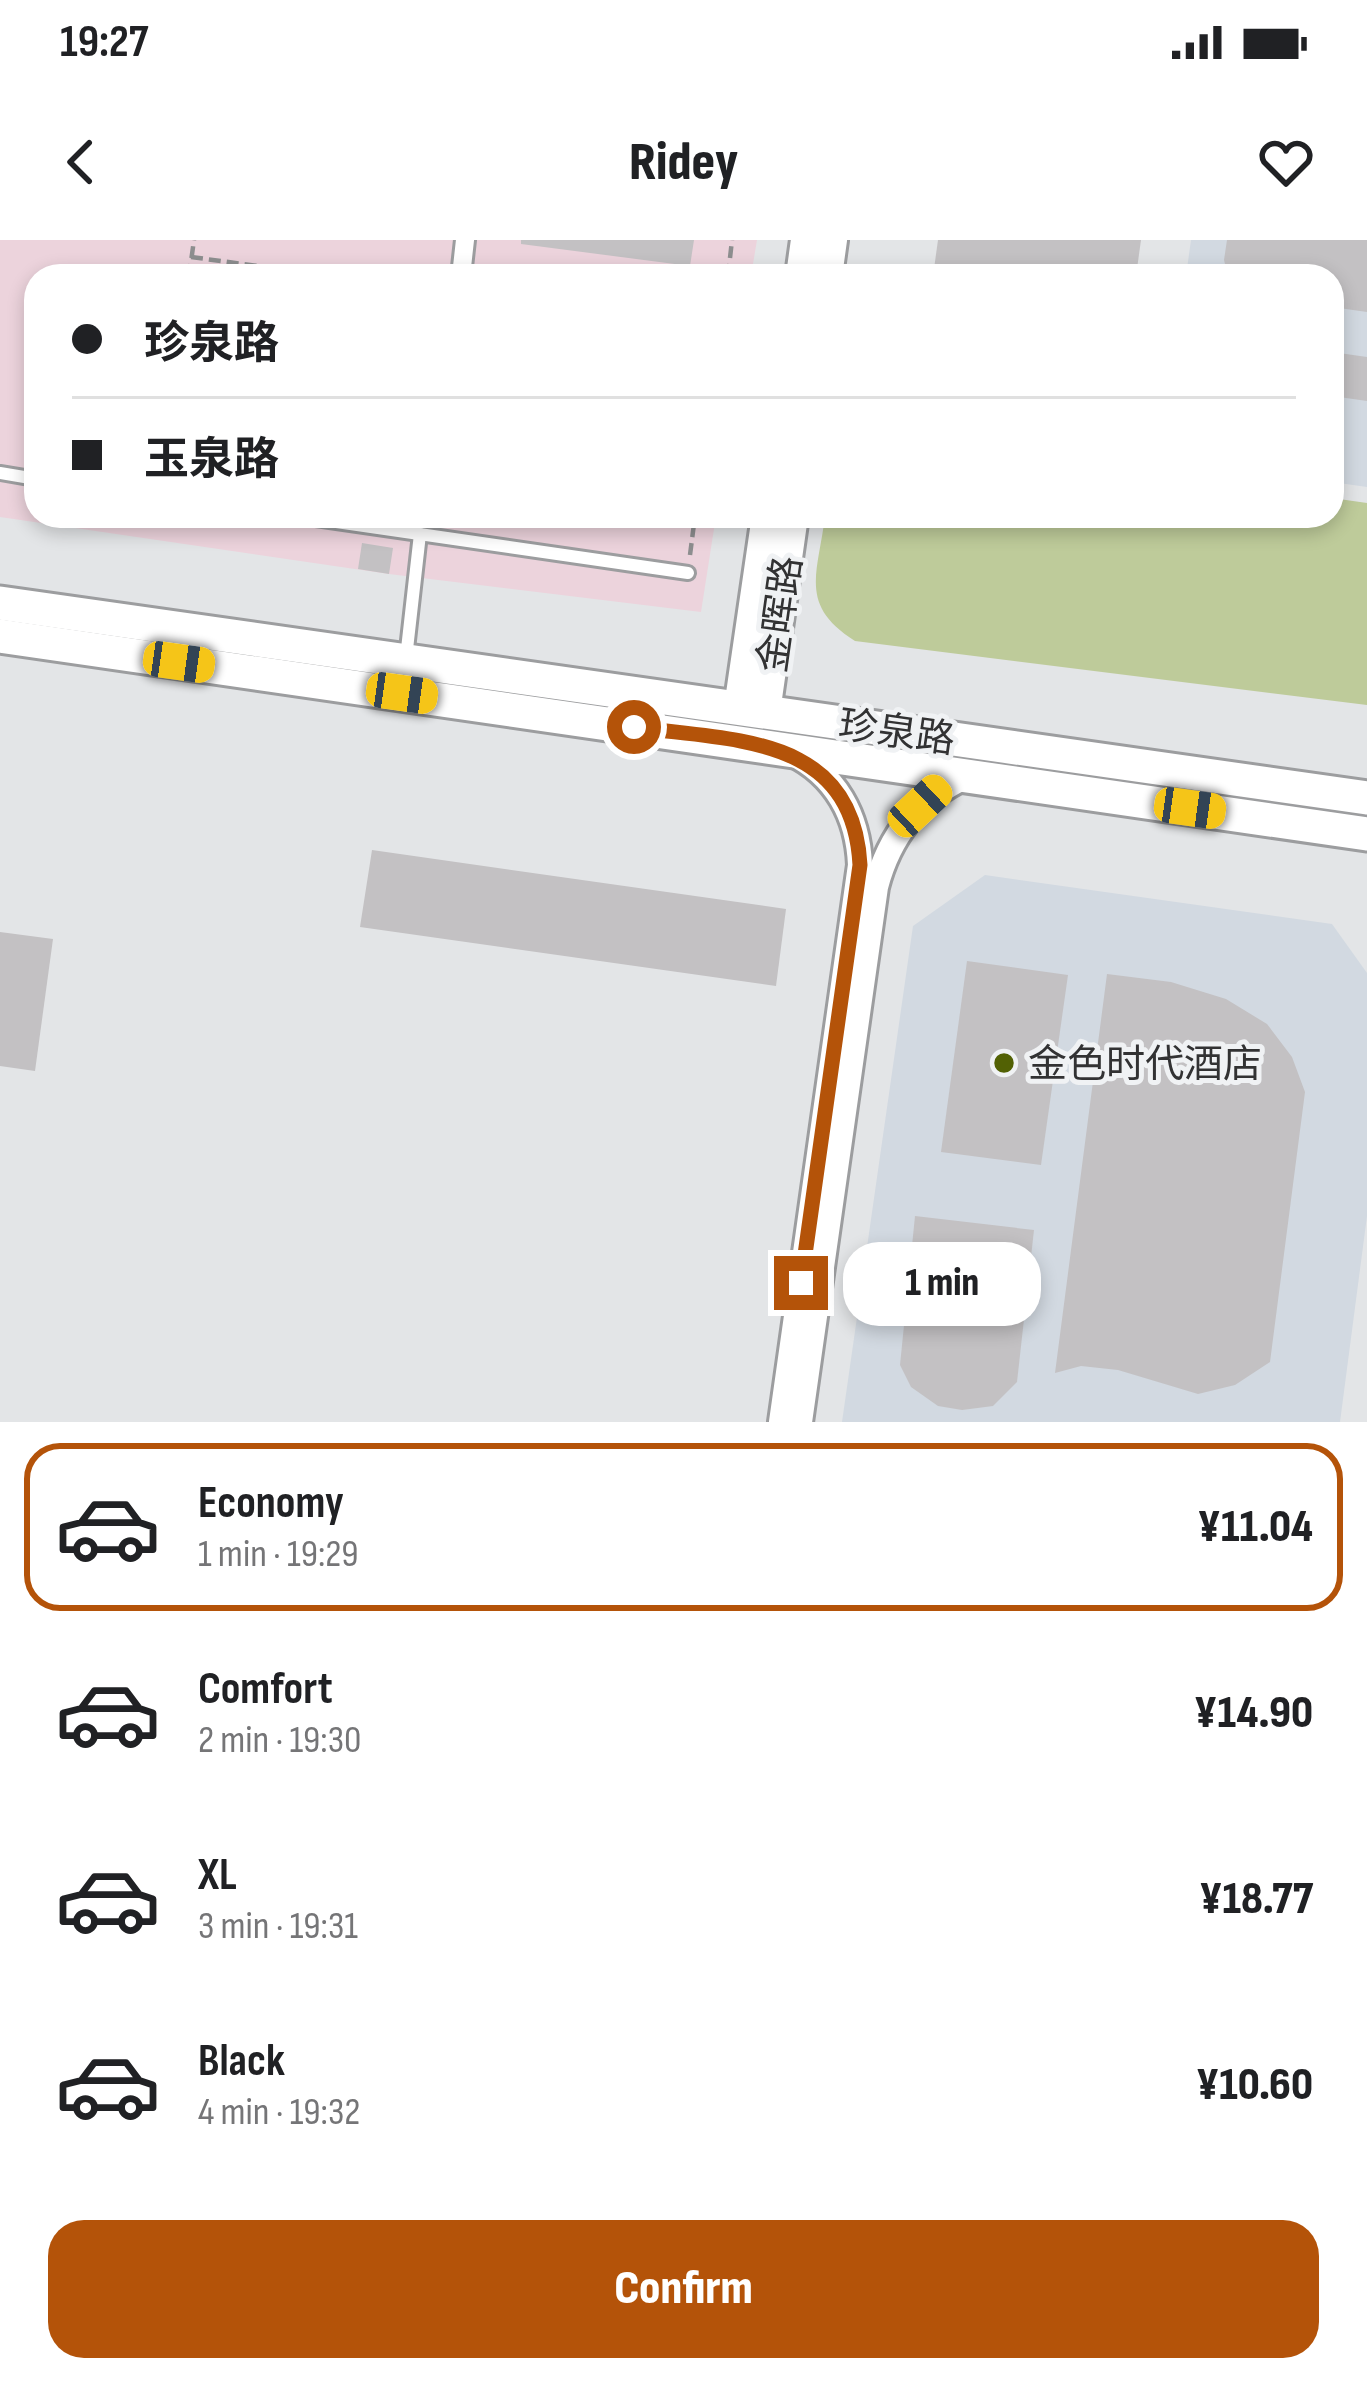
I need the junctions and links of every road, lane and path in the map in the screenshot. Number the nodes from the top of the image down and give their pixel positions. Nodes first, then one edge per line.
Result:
1 (194, 240) edge
2 (191, 257) junction
3 (190, 264) edge
4 (243, 264) edge
5 (378, 528) edge
6 (694, 528) edge
7 (766, 528) edge
8 (790, 528) edge
9 (420, 534) junction
10 (688, 573) joint
11 (0, 603) edge
12 (0, 636) edge
13 (406, 661) junction
14 (752, 710) junction
15 (778, 747) junction
16 (968, 775) junction
17 (1367, 798) edge
18 (1367, 833) edge
19 (781, 1422) edge
20 (800, 1422) edge

1 - 2 path
2 - 3 path
2 - 4 path
5 - 9 lane
6 - 10 path
7 - 14 street, 金晖路
8 - 14 street, 金晖路
9 - 10 lane
9 - 13 lane
11 - 13 main road, 珍泉路
12 - 15 main road, 珍泉路
13 - 14 main road, 珍泉路
14 - 17 main road, 珍泉路
15 - 16 main road, 珍泉路
15 - 19 street
16 - 18 main road, 珍泉路
16 - 20 street

